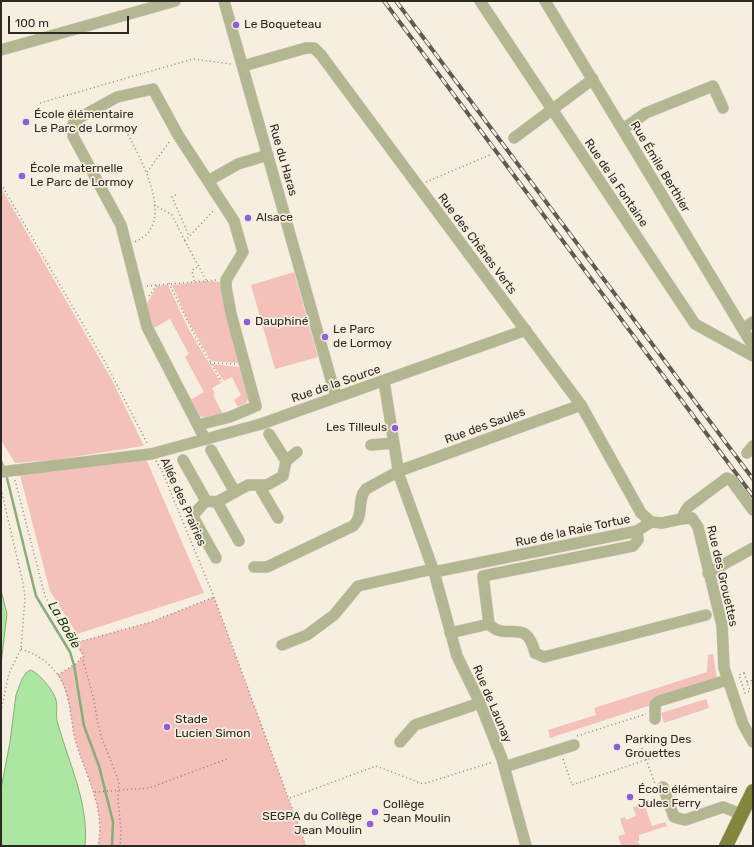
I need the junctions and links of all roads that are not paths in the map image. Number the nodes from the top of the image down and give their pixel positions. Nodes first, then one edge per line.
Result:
1 (175, 1) edge
2 (224, 1) edge
3 (480, 1) edge
4 (546, 1) edge
5 (135, 6) edge
6 (1, 50) edge
7 (243, 66) junction
8 (593, 79) junction
9 (723, 108) dead end
10 (551, 110) junction
11 (623, 129) junction
12 (514, 138) dead end
13 (268, 155) junction
14 (208, 181) junction
15 (753, 322) edge
16 (743, 329) junction
17 (526, 330) junction
18 (753, 346) edge
19 (753, 356) edge
20 (384, 381) junction
21 (338, 396) junction
22 (581, 405) junction
23 (198, 425) junction
24 (269, 434) dead end
25 (205, 439) junction
26 (394, 443) junction
27 (371, 445) dead end
28 (211, 450) dead end
29 (297, 452) dead end
30 (183, 460) dead end
31 (286, 461) junction
32 (8, 471) edge
33 (399, 471) junction
34 (261, 486) junction
35 (235, 492) junction
36 (211, 502) junction
37 (753, 510) edge
38 (278, 518) dead end
39 (680, 518) junction
40 (651, 522) junction
41 (637, 531) junction
42 (239, 541) dead end
43 (753, 548) edge
44 (216, 558) dead end
45 (254, 567) dead end
46 (434, 571) junction
47 (708, 573) junction
48 (706, 615) dead end
49 (489, 624) junction
50 (450, 633) junction
51 (282, 645) dead end
52 (727, 680) junction
53 (480, 703) junction
54 (655, 719) dead end
55 (400, 742) dead end
56 (753, 742) edge
57 (574, 745) dead end
58 (504, 767) junction
59 (663, 787) road end
60 (753, 790) edge
61 (741, 814) junction
62 (526, 846) edge
63 (726, 846) edge

1 - 5 street
2 - 7 street, Rue du Haras
3 - 10 street, Rue de la Fontaine
4 - 8 street, Rue Émile Berthier
5 - 6 street
7 - 13 street, Rue du Haras
7 - 17 street, Rue des Chênes Verts
8 - 10 street
8 - 11 street, Rue Émile Berthier
9 - 11 street
10 - 12 street
10 - 19 street, Rue de la Fontaine
11 - 16 street, Rue Émile Berthier
13 - 14 street
13 - 21 street, Rue du Haras
14 - 23 street
14 - 23 street
15 - 16 street
16 - 18 street, Rue Émile Berthier
17 - 20 street, Rue de la Source
17 - 22 street, Rue des Chênes Verts
20 - 21 street, Rue de la Source
20 - 26 street, Rue de Launay
21 - 25 street, Rue de la Source
22 - 33 street, Rue des Saules
22 - 40 street, Rue des Chênes Verts
23 - 25 street
24 - 31 street
25 - 32 street, Rue de la Source
26 - 27 street
26 - 33 street, Rue de Launay
28 - 35 street
29 - 31 street
30 - 36 street
31 - 34 street
33 - 45 street, Rue des Saules
33 - 46 street, Rue de Launay
34 - 35 street
34 - 38 street
35 - 36 street
36 - 42 street
36 - 44 street
37 - 39 street
39 - 40 street, Rue de la Raie Tortue
39 - 47 street, Rue des Grouettes
40 - 41 street, Rue de la Raie Tortue
41 - 46 street, Rue de la Raie Tortue
41 - 49 street
43 - 47 street
46 - 50 street, Rue de Launay
46 - 51 street, Rue de la Raie Tortue
47 - 52 street, Rue des Grouettes
48 - 49 street
49 - 50 street
50 - 53 street, Rue de Launay
52 - 54 street
52 - 56 street, Rue des Grouettes
53 - 55 street
53 - 58 street, Rue de Launay
57 - 58 street
58 - 62 street, Rue de Launay
59 - 61 street
60 - 61 main road
61 - 63 main road

